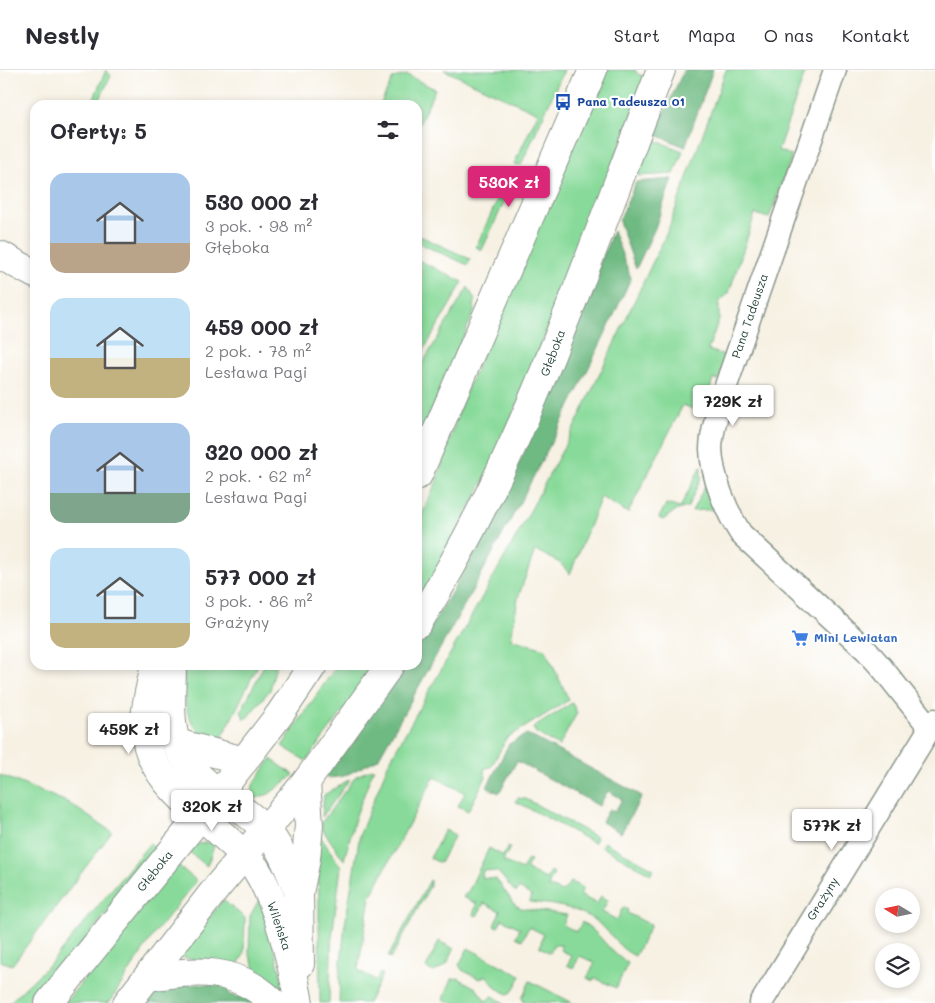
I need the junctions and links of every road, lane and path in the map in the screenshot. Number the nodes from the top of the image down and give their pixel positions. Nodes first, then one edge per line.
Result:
1 (593, 70) edge
2 (661, 70) edge
3 (835, 70) edge
4 (0, 255) edge
5 (30, 271) edge
6 (422, 467) edge
7 (422, 616) edge
8 (154, 670) edge
9 (172, 670) edge
10 (310, 670) edge
11 (386, 670) edge
12 (932, 724) edge
13 (176, 743) junction
14 (244, 762) junction
15 (306, 782) junction
16 (219, 793) junction
17 (200, 815) junction
18 (266, 830) junction
19 (244, 855) junction
20 (299, 893) junction
21 (149, 977) junction
22 (49, 1003) edge
23 (127, 1003) edge
24 (274, 1003) edge
25 (300, 1003) edge
26 (761, 1003) edge

1 - 6 street
2 - 7 street, Głęboka
3 - 12 street, Pana Tadeusza
4 - 5 street
8 - 17 street
9 - 13 street
10 - 14 street, Głęboka
11 - 15 street
12 - 26 street, Grażyny
13 - 14 street
13 - 16 street
14 - 16 street, Głęboka
15 - 18 street
15 - 20 street, Wileńska
16 - 17 street, Głęboka
16 - 18 street
16 - 19 street
17 - 19 street
17 - 22 street, Głęboka
18 - 19 street
18 - 20 street, Wileńska
19 - 21 street
19 - 25 street, Wileńska
20 - 25 street, Wileńska
21 - 23 street
21 - 24 street

